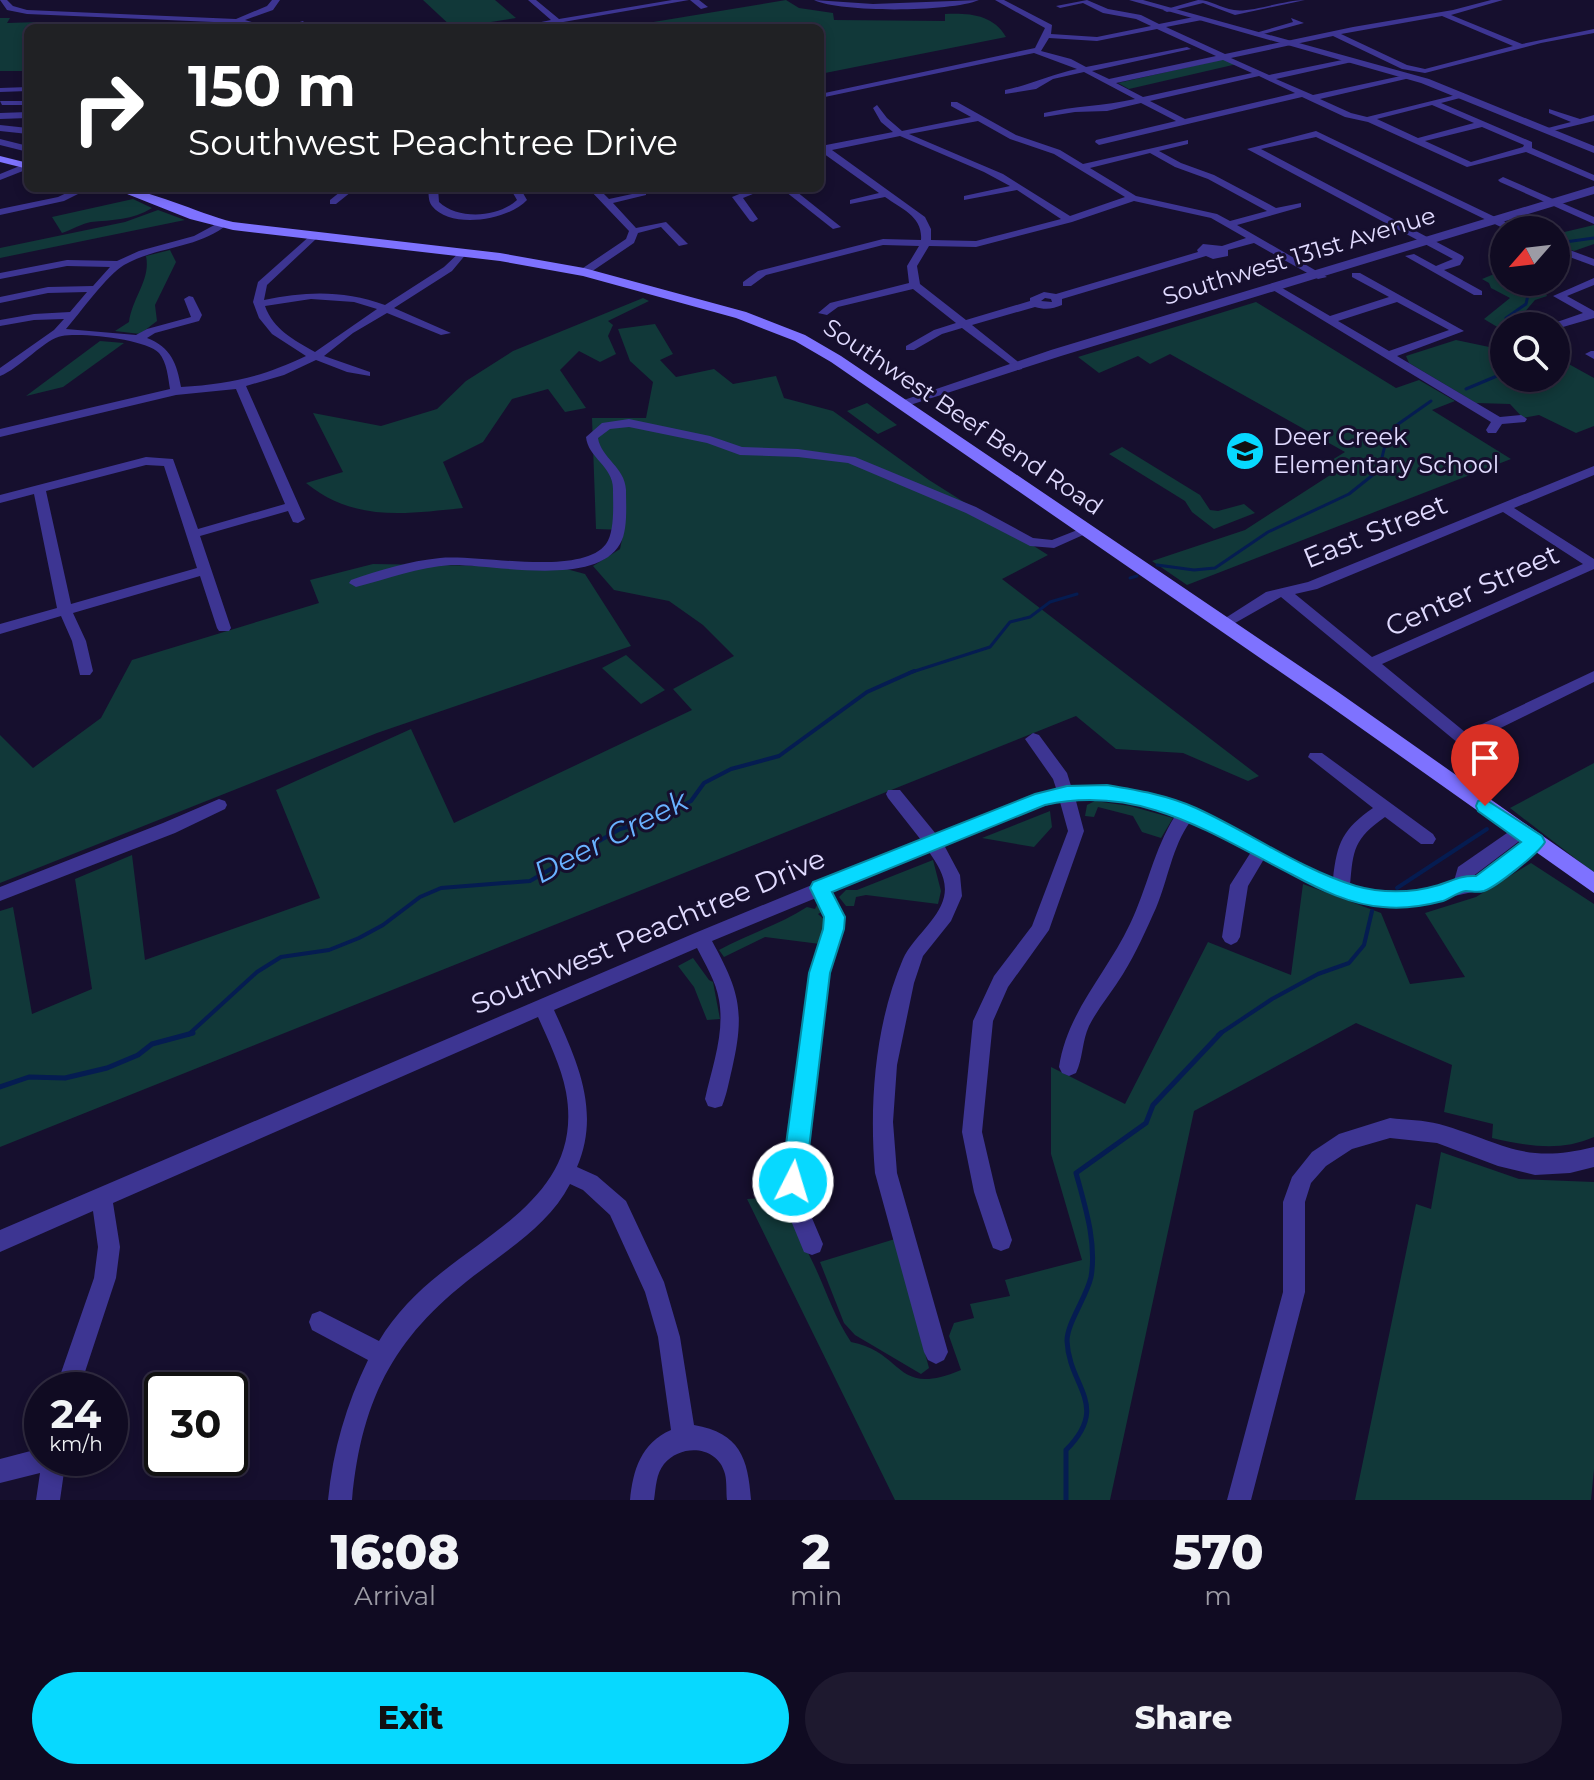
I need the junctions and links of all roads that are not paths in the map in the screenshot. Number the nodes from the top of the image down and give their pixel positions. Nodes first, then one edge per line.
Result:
1 (276, 0) edge
2 (532, 0) edge
3 (685, 0) edge
4 (694, 0) edge
5 (818, 0) edge
6 (975, 0) edge
7 (999, 0) edge
8 (1133, 0) edge
9 (1205, 0) edge
10 (1301, 0) edge
11 (1499, 0) edge
12 (7, 1) edge
13 (1083, 1) edge
14 (862, 2) edge
15 (916, 2) edge
16 (1060, 6) dead end
17 (642, 7) junction
18 (704, 7) dead end
19 (1167, 10) junction
20 (1024, 12) junction
21 (83, 13) junction
22 (1113, 13) junction
23 (861, 14) dead end
24 (1443, 14) junction
25 (917, 15) dead end
26 (1011, 15) dead end
27 (136, 16) junction
28 (590, 16) junction
29 (654, 16) dead end
30 (188, 18) junction
31 (1199, 18) junction
32 (1102, 19) dead end
33 (237, 21) junction
34 (557, 21) junction
35 (598, 22) dead end
36 (67, 23) dead end
37 (1300, 23) dead end
38 (123, 24) edge
39 (180, 24) edge
40 (246, 24) edge
41 (546, 24) edge
42 (1158, 27) junction
43 (1594, 31) edge
44 (1333, 33) junction
45 (1256, 34) junction
46 (1047, 36) junction
47 (1288, 43) junction
48 (991, 46) dead end
49 (1523, 47) junction
50 (1187, 49) dead end
51 (1035, 51) junction
52 (942, 57) dead end
53 (1010, 57) junction
54 (1225, 57) junction
55 (1349, 60) junction
56 (960, 67) junction
57 (1085, 70) junction
58 (899, 72) dead end
59 (1258, 74) junction
60 (1407, 76) junction
61 (908, 78) junction
62 (1268, 78) junction
63 (1108, 82) junction
64 (847, 83) dead end
65 (24, 89) edge
66 (855, 89) junction
67 (0, 90) edge
68 (16, 90) junction
69 (1008, 92) dead end
70 (1302, 94) junction
71 (824, 95) edge
72 (1461, 95) junction
73 (1312, 98) junction
74 (1142, 100) junction
75 (1432, 102) junction
76 (24, 103) edge
77 (1, 104) edge
78 (954, 104) dead end
79 (877, 108) dead end
80 (1552, 111) dead end
81 (24, 115) edge
82 (1047, 115) dead end
83 (0, 116) edge
84 (980, 118) junction
85 (1594, 118) edge
86 (1368, 119) junction
87 (1184, 122) junction
88 (1579, 122) junction
89 (1482, 124) junction
90 (0, 128) edge
91 (24, 131) edge
92 (1547, 131) junction
93 (901, 133) junction
94 (1417, 141) junction
95 (0, 142) edge
96 (1099, 142) dead end
97 (1185, 142) dead end
98 (824, 146) edge
99 (24, 148) edge
100 (824, 149) edge
101 (1527, 149) junction
102 (1151, 150) junction
103 (1594, 150) edge
104 (0, 159) edge
105 (24, 165) edge
106 (1082, 167) junction
107 (24, 168) edge
108 (0, 177) edge
109 (1594, 178) edge
110 (1503, 180) dead end
111 (1018, 187) junction
112 (76, 192) edge
113 (130, 192) edge
114 (346, 192) edge
115 (434, 192) edge
116 (517, 192) edge
117 (597, 192) edge
118 (751, 192) edge
119 (791, 192) edge
120 (1594, 192) edge
121 (643, 193) dead end
122 (889, 193) junction
123 (967, 198) dead end
124 (1133, 198) junction
125 (333, 202) dead end
126 (607, 202) junction
127 (853, 202) dead end
128 (1555, 204) junction
129 (1298, 205) dead end
130 (1275, 211) junction
131 (0, 212) edge
132 (1577, 214) junction
133 (1517, 216) edge
134 (1570, 216) edge
135 (1490, 218) edge
136 (753, 219) dead end
137 (1069, 220) junction
138 (1594, 221) edge
139 (223, 224) junction
140 (1229, 224) junction
141 (1490, 224) edge
142 (836, 227) dead end
143 (634, 231) junction
144 (312, 237) junction
145 (1255, 239) junction
146 (1431, 242) junction
147 (683, 244) dead end
148 (926, 244) junction
149 (462, 253) junction
150 (1570, 254) edge
151 (1410, 256) dead end
152 (1594, 263) edge
153 (118, 264) junction
154 (1435, 270) junction
155 (584, 272) junction
156 (1356, 275) dead end
157 (0, 276) edge
158 (1319, 276) junction
159 (1594, 281) edge
160 (747, 284) dead end
161 (915, 285) junction
162 (97, 289) junction
163 (1276, 289) junction
164 (1478, 293) dead end
165 (1397, 298) junction
166 (189, 299) dead end
167 (0, 300) edge
168 (259, 304) junction
169 (386, 308) junction
170 (823, 313) dead end
171 (74, 315) junction
172 (1593, 315) edge
173 (1329, 320) junction
174 (1570, 322) edge
175 (0, 323) edge
176 (963, 324) junction
177 (58, 332) junction
178 (445, 333) dead end
179 (138, 339) junction
180 (910, 348) dead end
181 (1388, 355) junction
182 (316, 356) junction
183 (1018, 367) junction
184 (0, 373) edge
185 (366, 374) dead end
186 (240, 385) junction
187 (176, 391) junction
188 (902, 403) junction
189 (1521, 419) dead end
190 (0, 433) edge
191 (1594, 470) edge
192 (39, 489) junction
193 (0, 499) edge
194 (1504, 507) junction
195 (1085, 531) junction
196 (194, 534) junction
197 (1594, 565) edge
198 (205, 570) junction
199 (356, 583) dead end
200 (1283, 592) junction
201 (65, 610) junction
202 (1223, 624) junction
203 (224, 628) dead end
204 (0, 629) edge
205 (1371, 663) junction
206 (85, 671) dead end
207 (1594, 676) edge
208 (1033, 739) dead end
209 (1316, 757) dead end
210 (1067, 793) junction
211 (894, 794) dead end
212 (219, 805) dead end
213 (1385, 808) junction
214 (1187, 812) junction
215 (1528, 836) junction
216 (1427, 839) dead end
217 (931, 843) junction
218 (1261, 850) junction
219 (1594, 884) edge
220 (820, 888) junction
221 (1341, 889) junction
222 (0, 894) edge
223 (1231, 937) dead end
224 (701, 938) junction
225 (543, 1006) junction
226 (1069, 1067) dead end
227 (715, 1099) dead end
228 (1594, 1157) edge
229 (566, 1172) junction
230 (102, 1197) junction
231 (1001, 1240) dead end
232 (0, 1241) edge
233 (812, 1244) dead end
234 (320, 1322) dead end
235 (936, 1352) dead end
236 (382, 1355) junction
237 (73, 1372) edge
238 (684, 1436) junction
239 (24, 1465) edge
240 (0, 1471) edge
241 (50, 1476) edge
242 (48, 1500) edge
243 (340, 1500) edge
244 (642, 1500) edge
245 (739, 1500) edge
246 (1239, 1500) edge

1 - 33 street
2 - 34 street
3 - 17 street
4 - 18 street
5 - 14 street
6 - 15 street
7 - 20 street
8 - 19 street
9 - 10 street
9 - 19 street
11 - 24 street
12 - 21 street
13 - 16 street
13 - 22 street
14 - 15 street
14 - 23 street
15 - 25 street
17 - 28 street
17 - 29 street
19 - 31 street
20 - 26 street
20 - 46 street
21 - 27 street
21 - 36 street
22 - 32 street
22 - 42 street
24 - 44 street
24 - 49 street
27 - 30 street
27 - 38 street
28 - 34 street
28 - 35 street
30 - 33 street
30 - 39 street
31 - 42 street
31 - 45 street
33 - 40 street
34 - 41 street
37 - 45 street
42 - 46 street
42 - 54 street
43 - 49 street
44 - 47 street
44 - 49 street
45 - 47 street
46 - 51 street
47 - 54 street
47 - 55 street
48 - 53 street
50 - 57 street
51 - 53 street
51 - 57 street
52 - 56 street
53 - 56 street
54 - 59 street
54 - 63 street
55 - 60 street
55 - 62 street
56 - 61 street
57 - 63 street
57 - 69 street
58 - 61 street
59 - 62 street
59 - 74 street
60 - 72 street
60 - 73 street
61 - 66 street
62 - 70 street
63 - 74 street
64 - 66 street
65 - 68 street
66 - 71 street
67 - 68 street
68 - 77 street
70 - 73 street
70 - 87 street
72 - 75 street
72 - 92 street
73 - 86 street
74 - 82 street
74 - 87 street
75 - 86 street
75 - 89 street
76 - 77 street
78 - 84 street
79 - 93 street
80 - 88 street
81 - 83 street
84 - 93 street
84 - 106 street
85 - 88 street
86 - 94 street
87 - 96 street
88 - 92 street
89 - 94 street
89 - 101 street
90 - 91 street
92 - 103 street
93 - 98 street
93 - 111 street
94 - 101 street
95 - 99 street
97 - 102 street
100 - 122 street
101 - 109 street
102 - 106 street
102 - 130 street
104 - 105 main road
106 - 124 street
107 - 108 street
110 - 128 street
111 - 123 street
111 - 137 street
112 - 131 street
113 - 139 main road, Southwest Beef Bend Road
114 - 125 street
115 - 116 street
117 - 126 street
118 - 136 street
119 - 142 street
120 - 128 street, Southwest 131st Avenue
121 - 126 street
122 - 127 street
122 - 148 street
124 - 137 street
124 - 140 street
126 - 143 street
128 - 132 street
128 - 133 street, Southwest 131st Avenue
129 - 130 street
130 - 140 street
132 - 134 street
132 - 138 street
135 - 146 street
137 - 148 street
139 - 144 main road, Southwest Beef Bend Road
139 - 153 street
140 - 145 street
141 - 146 street, Southwest 131st Avenue
143 - 147 street
143 - 155 street
144 - 149 main road, Southwest Beef Bend Road
144 - 168 street
145 - 158 street
145 - 176 street
146 - 154 street
146 - 158 street, Southwest 131st Avenue
148 - 160 street
148 - 161 street
149 - 155 main road, Southwest Beef Bend Road
149 - 169 street
150 - 152 street
151 - 154 street
153 - 157 street
153 - 162 street
154 - 164 street
155 - 188 main road, Southwest Beef Bend Road
156 - 165 street
158 - 163 street, Southwest 131st Avenue
159 - 172 street
161 - 170 street
161 - 176 street
162 - 167 street
162 - 171 street
163 - 173 street
163 - 183 street, Southwest 131st Avenue
165 - 173 street
165 - 181 street
166 - 179 street
168 - 169 street
168 - 182 street
169 - 178 street
169 - 182 street
171 - 175 street
171 - 177 street
172 - 174 street
173 - 181 street
176 - 180 street
176 - 183 street
177 - 179 street
177 - 184 street
179 - 187 street
181 - 189 street
182 - 185 street
182 - 186 street
183 - 188 street, Southwest 131st Avenue
186 - 187 street
186 - 196 street
187 - 190 street
188 - 195 main road, Southwest Beef Bend Road
191 - 194 street, East Street
192 - 193 street
192 - 196 street
192 - 201 street
194 - 197 street
194 - 200 street, East Street
195 - 199 street
195 - 202 main road, Southwest Beef Bend Road
196 - 198 street
197 - 205 street, Center Street
198 - 201 street
198 - 203 street
200 - 202 street, East Street
200 - 205 street
201 - 204 street
201 - 206 street
202 - 215 main road, Southwest Beef Bend Road
205 - 207 street
208 - 210 street
209 - 213 street
210 - 214 street, Southwest Peachtree Drive
210 - 217 street, Southwest Peachtree Drive
210 - 231 street
211 - 217 street
212 - 222 street
213 - 216 street
213 - 221 street
214 - 218 street, Southwest Peachtree Drive
214 - 226 street
215 - 219 main road, Southwest Beef Bend Road
215 - 221 street, Southwest Peachtree Drive
217 - 220 street, Southwest Peachtree Drive
217 - 235 street
218 - 221 street, Southwest Peachtree Drive
218 - 223 street
220 - 224 street, Southwest Peachtree Drive
220 - 233 street
224 - 225 street, Southwest Peachtree Drive
224 - 227 street
225 - 229 street
225 - 230 street, Southwest Peachtree Drive
228 - 246 street
229 - 236 street
229 - 238 street
230 - 232 street, Southwest Peachtree Drive
230 - 237 street
234 - 236 street
236 - 243 street
238 - 244 street
238 - 245 street
239 - 240 street
241 - 242 street

